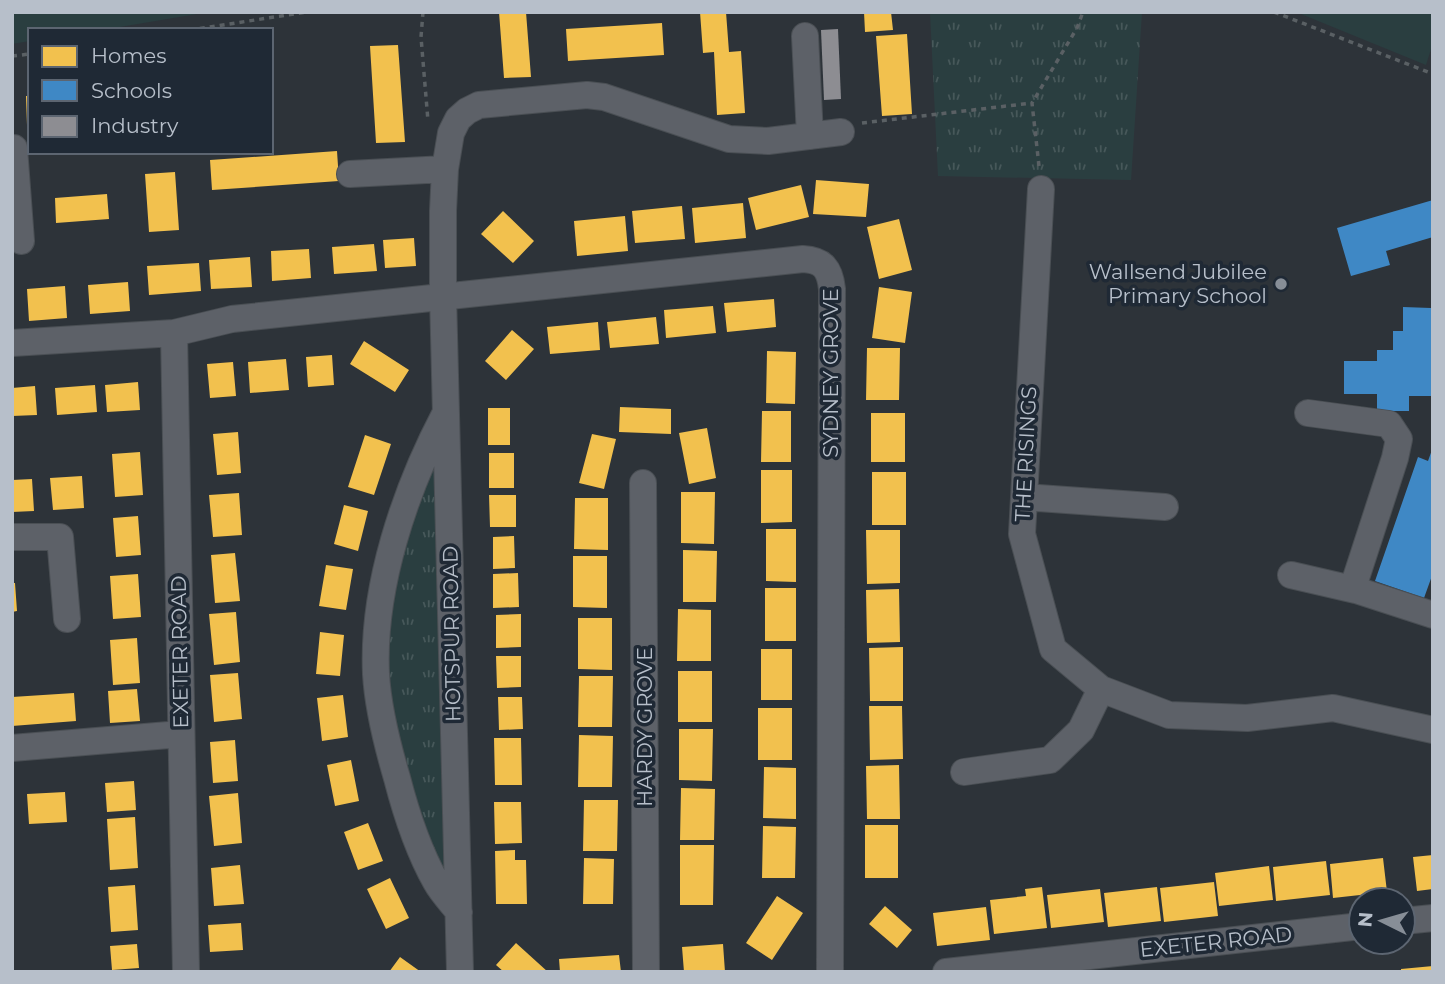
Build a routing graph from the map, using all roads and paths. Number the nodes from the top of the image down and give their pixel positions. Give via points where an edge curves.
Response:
1 (307, 12) edge
2 (423, 12) edge
3 (1083, 12) edge
4 (1274, 12) edge
5 (203, 28) edge
6 (804, 36) dead end
7 (1433, 74) edge
8 (1032, 103) junction
9 (429, 126) dead end
10 (841, 132) joint
11 (810, 136) junction
12 (19, 148) edge
13 (445, 169) junction
14 (350, 174) dead end
15 (1041, 189) joint
16 (21, 241) dead end
17 (443, 295) junction
18 (174, 333) junction
19 (12, 343) edge
20 (446, 411) junction
21 (1308, 413) dead end
22 (643, 483) dead end
23 (1024, 497) junction
24 (1165, 507) dead end
25 (12, 537) edge
26 (1291, 575) dead end
27 (1356, 590) junction
28 (1433, 615) edge
29 (67, 619) dead end
30 (1101, 689) junction
31 (1433, 730) edge
32 (181, 734) junction
33 (12, 748) edge
34 (964, 772) dead end
35 (458, 912) junction
36 (1347, 928) edge
37 (186, 972) edge
38 (460, 972) edge
39 (646, 972) edge
40 (830, 972) edge
41 (946, 972) edge

1 - 5 path
2 - 9 path
3 - 8 path
4 - 7 path
6 - 11 street
8 - 10 path via 860,123
8 - 15 path
10 - 11 street, HOTSPUR ROAD
11 - 13 street, HOTSPUR ROAD via 729,139 587,95 506,101 479,105 458,119 451,132
12 - 16 street
13 - 14 street
13 - 17 street, HOTSPUR ROAD
15 - 23 street, THE RISINGS
17 - 18 street, SYDNEY GROVE via 232,319
17 - 20 street, HOTSPUR ROAD
17 - 40 street, SYDNEY GROVE via 803,259 824,264 831,275
18 - 19 street, SYDNEY GROVE
18 - 32 street, EXETER ROAD
20 - 35 street, HOTSPUR ROAD
20 - 35 street via 424,453 397,528 383,590 376,673 407,816 437,883
21 - 27 street via 1389,424 1399,439 1354,581
22 - 39 street, HARDY GROVE
23 - 24 street
23 - 30 street, THE RISINGS via 1021,534 1053,649
25 - 29 street via 60,537
26 - 27 street
27 - 28 street
30 - 31 street, THE RISINGS via 1169,715 1247,718 1333,708
30 - 34 street via 1081,730 1051,760
32 - 33 street
32 - 37 street, EXETER ROAD
35 - 38 street, HOTSPUR ROAD
36 - 41 street, EXETER ROAD

